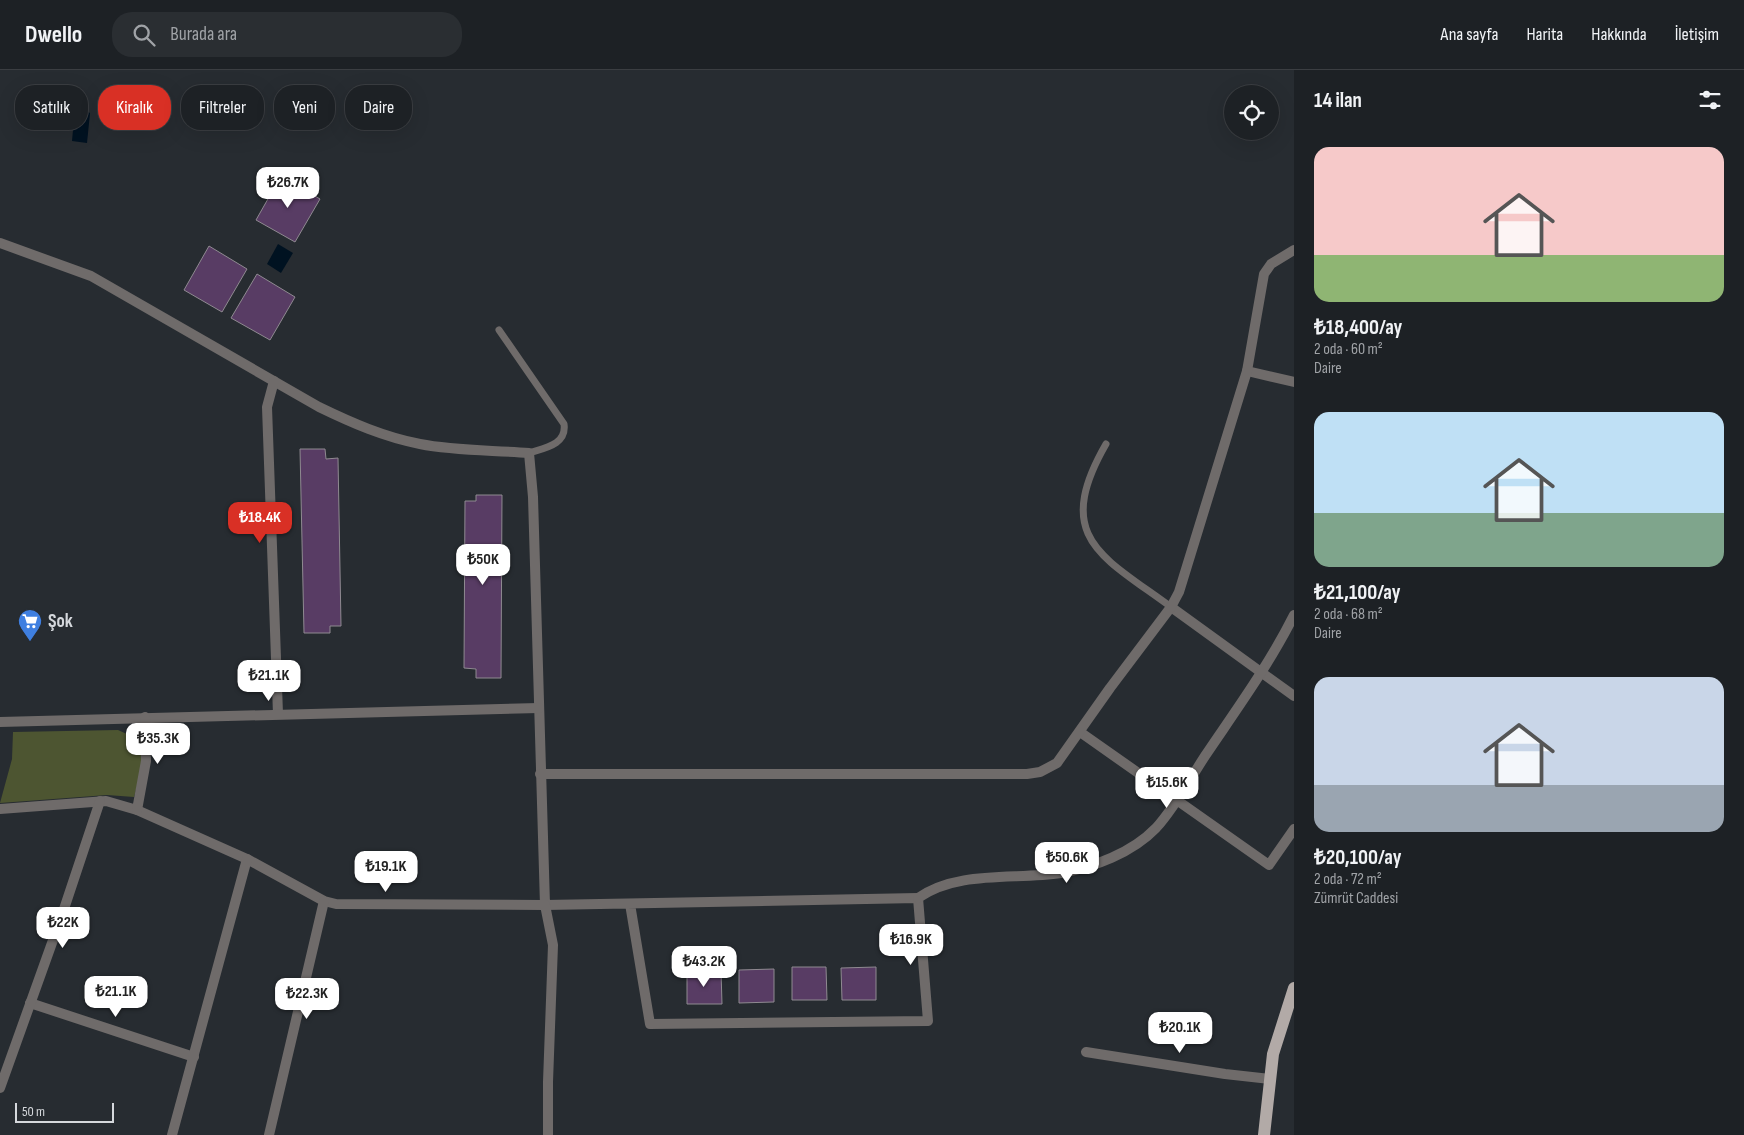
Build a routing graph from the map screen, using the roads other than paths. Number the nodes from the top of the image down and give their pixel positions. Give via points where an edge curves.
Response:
1 (0, 242) edge
2 (1294, 250) edge
3 (499, 330) dead end
4 (1247, 371) junction
5 (274, 381) junction
6 (1294, 382) edge
7 (1106, 444) dead end
8 (528, 453) junction
9 (1171, 607) junction
10 (1294, 615) edge
11 (1262, 671) junction
12 (1294, 696) edge
13 (539, 708) junction
14 (278, 714) junction
15 (145, 717) junction
16 (0, 722) edge
17 (1080, 732) junction
18 (540, 774) junction
19 (1176, 800) junction
20 (100, 801) junction
21 (0, 809) edge
22 (137, 810) junction
23 (1294, 829) edge
24 (247, 859) junction
25 (918, 898) junction
26 (324, 901) junction
27 (630, 904) junction
28 (545, 905) junction
29 (1294, 988) edge
30 (30, 1003) junction
31 (1086, 1052) dead end
32 (194, 1057) junction
33 (1270, 1079) junction
34 (0, 1088) edge
35 (172, 1135) edge
36 (269, 1135) edge
37 (548, 1135) edge
38 (1264, 1135) edge

1 - 5 street via 91,276
2 - 4 street via 1271,264 1264,274
3 - 8 lane via 564,424 563,435 556,443
4 - 6 street
4 - 9 street
5 - 8 street via 353,424 384,436 422,445
5 - 14 street via 267,407
7 - 9 lane via 1096,460 1084,494 1082,522 1100,554
8 - 13 street via 533,497
9 - 11 street
9 - 17 street
10 - 11 street
11 - 12 street
11 - 19 street
13 - 14 street
13 - 18 street
14 - 15 street
15 - 16 street
15 - 22 street via 146,761
17 - 18 street via 1057,763 1040,772 1027,774
17 - 19 street
18 - 28 street
19 - 23 street via 1269,865
19 - 25 street via 1156,828 1127,849 1099,863 1060,873 948,883
20 - 21 street
20 - 22 street
20 - 30 street
22 - 24 street
24 - 26 street
24 - 32 street
25 - 27 street
25 - 27 street via 928,1021 650,1024
26 - 28 street via 368,906
26 - 36 street
27 - 28 street
28 - 37 street via 553,945
29 - 33 main road via 1273,1054
30 - 32 street
30 - 34 street
31 - 33 street
32 - 35 street
33 - 38 main road

